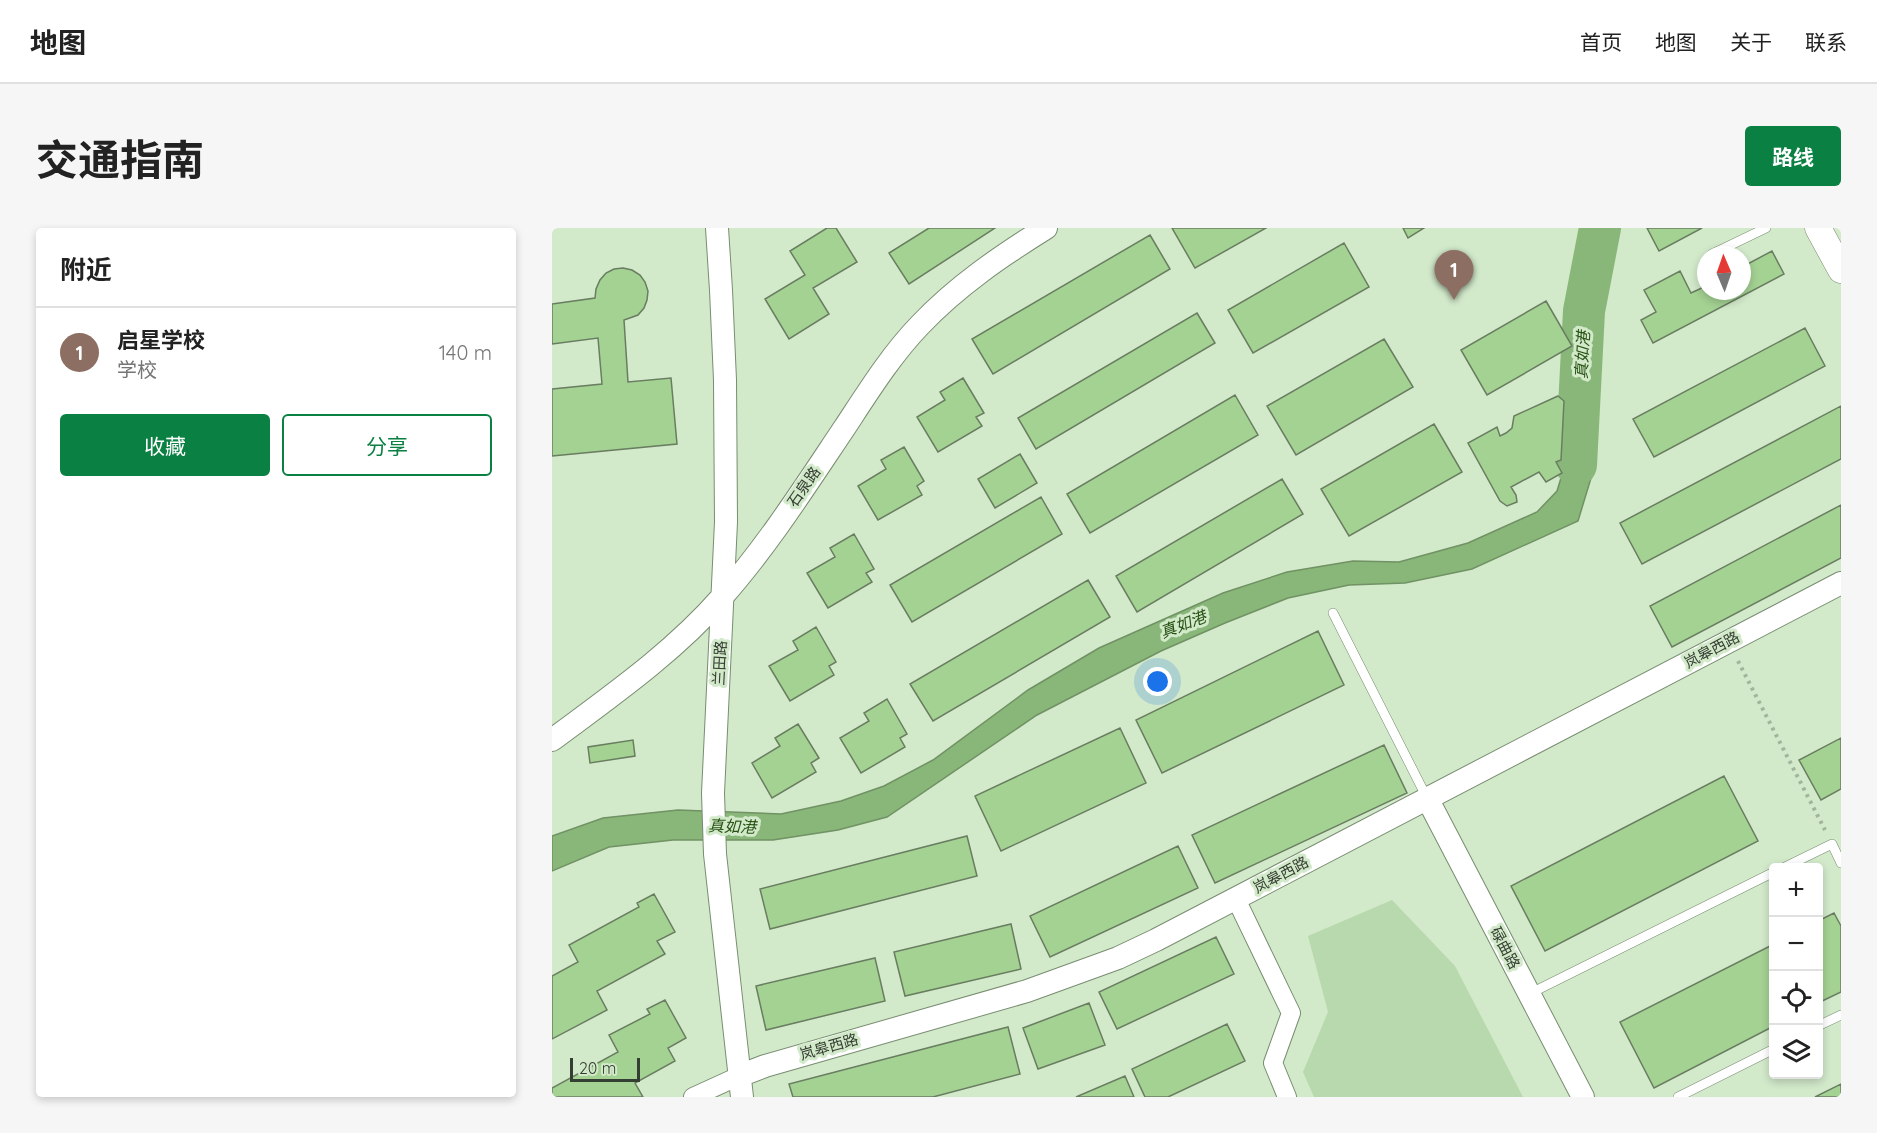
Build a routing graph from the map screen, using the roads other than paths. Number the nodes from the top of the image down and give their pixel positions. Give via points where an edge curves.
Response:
1 (717, 228) edge
2 (1046, 228) edge
3 (1766, 228) edge
4 (1818, 228) edge
5 (1729, 246) edge
6 (1841, 270) edge
7 (1841, 583) edge
8 (723, 596) junction
9 (1333, 613) dead end
10 (552, 740) edge
11 (1427, 798) junction
12 (1792, 863) edge
13 (1841, 863) edge
14 (1769, 874) edge
15 (1236, 899) junction
16 (1529, 994) junction
17 (1841, 1015) edge
18 (1820, 1025) edge
19 (1769, 1051) edge
20 (740, 1086) edge
21 (693, 1097) edge
22 (1287, 1097) edge
23 (1583, 1097) edge
24 (1678, 1097) edge

1 - 8 street, 兰田路 via 725,380
2 - 8 street, 石泉路 via 964,283 919,326 881,373
3 - 5 lane
4 - 6 main road
7 - 11 street, 岚皋西路
8 - 10 street, 石泉路 via 659,659
8 - 20 street, 兰田路 via 713,793 715,854
9 - 11 lane
11 - 15 street, 岚皋西路
11 - 16 street, 碌曲路
12 - 13 lane via 1832,844
14 - 16 lane
15 - 20 street, 岚皋西路 via 1118,958 1079,973 765,1066
15 - 22 street via 1291,1013 1273,1063
16 - 23 street, 碌曲路
17 - 18 lane
19 - 24 lane
20 - 21 street, 岚皋西路

